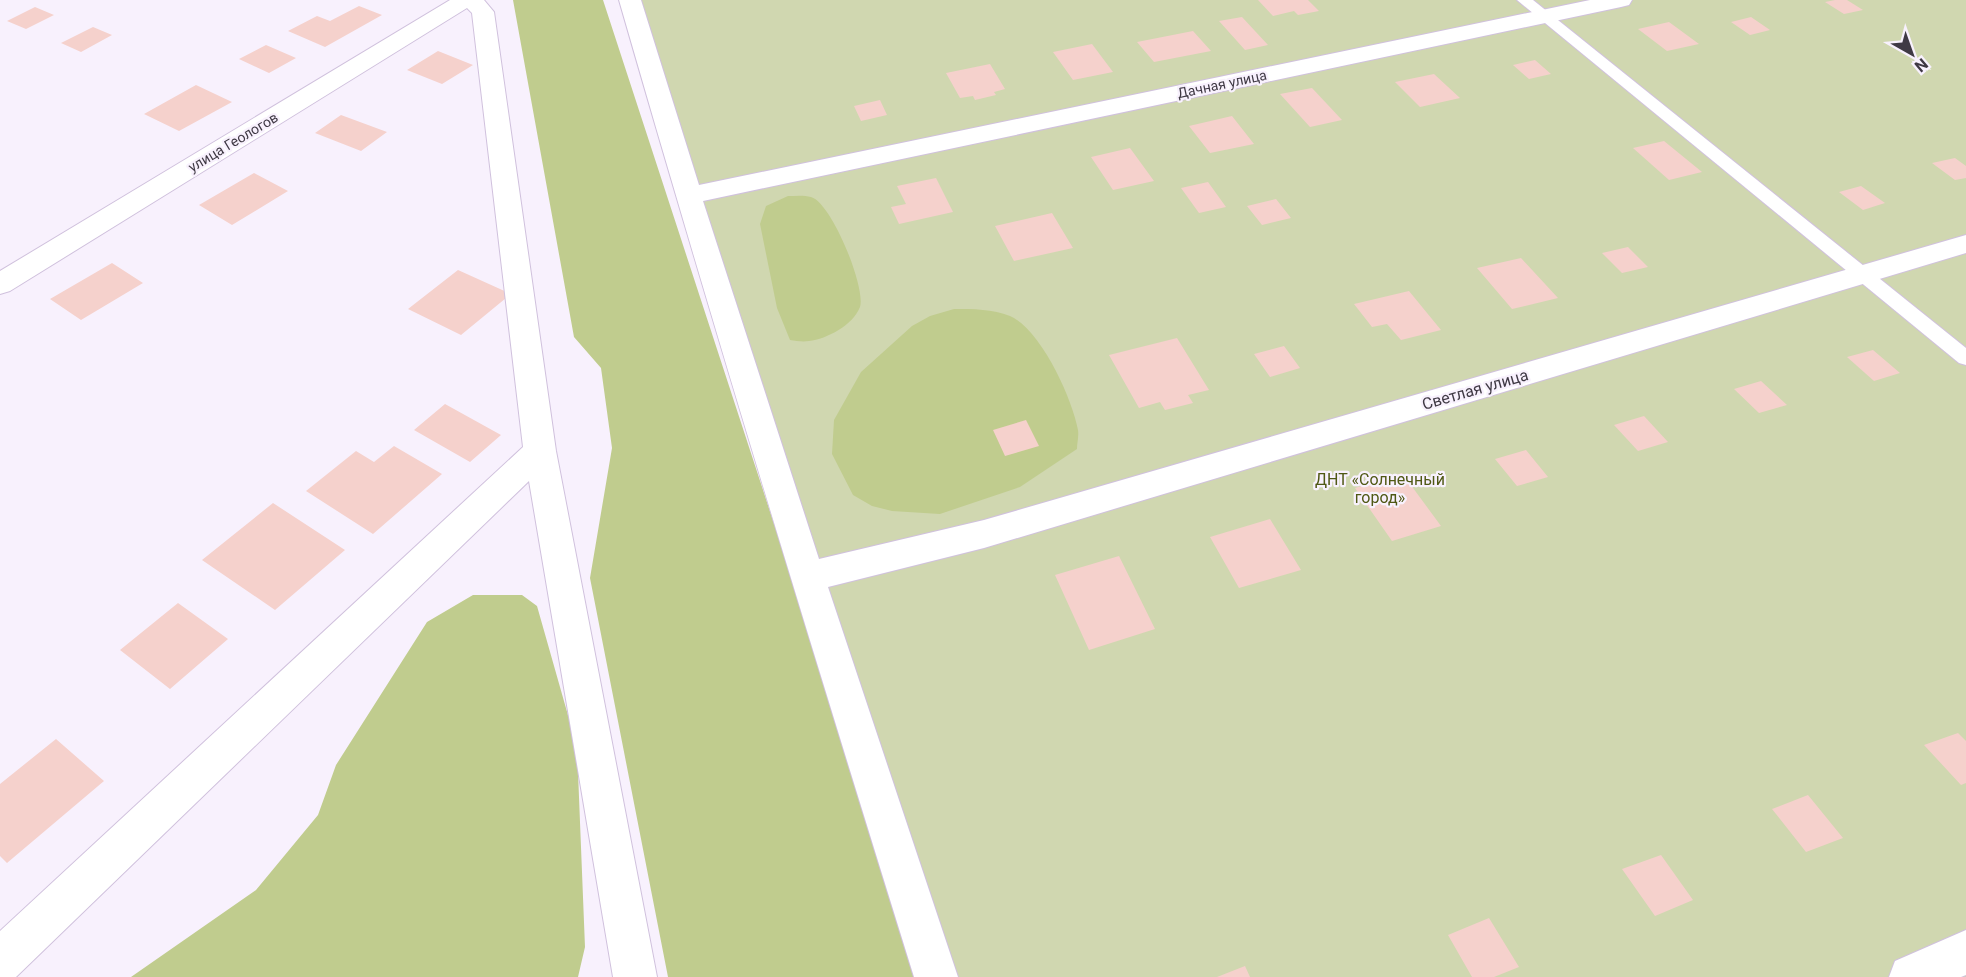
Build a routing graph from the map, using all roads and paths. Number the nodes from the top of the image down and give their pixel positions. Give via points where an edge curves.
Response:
1 (465, 0) edge
2 (472, 0) edge
3 (630, 0) edge
4 (1524, 0) edge
5 (1621, 0) edge
6 (1544, 16) junction
7 (688, 196) junction
8 (1966, 244) edge
9 (1863, 274) junction
10 (0, 284) edge
11 (1966, 358) edge
12 (540, 451) junction
13 (807, 577) junction
14 (1966, 951) edge
15 (0, 961) edge
16 (634, 977) edge
17 (936, 977) edge
18 (1911, 977) edge

1 - 10 street, улица Геологов
2 - 12 street via 483,12
3 - 7 street
4 - 6 lane
5 - 6 street, Дачная улица
6 - 7 street, Дачная улица
6 - 9 lane
7 - 13 street
8 - 9 street, Светлая улица
9 - 11 lane
9 - 13 street, Светлая улица via 984,534
12 - 15 street
12 - 16 street
13 - 17 street
14 - 18 street

